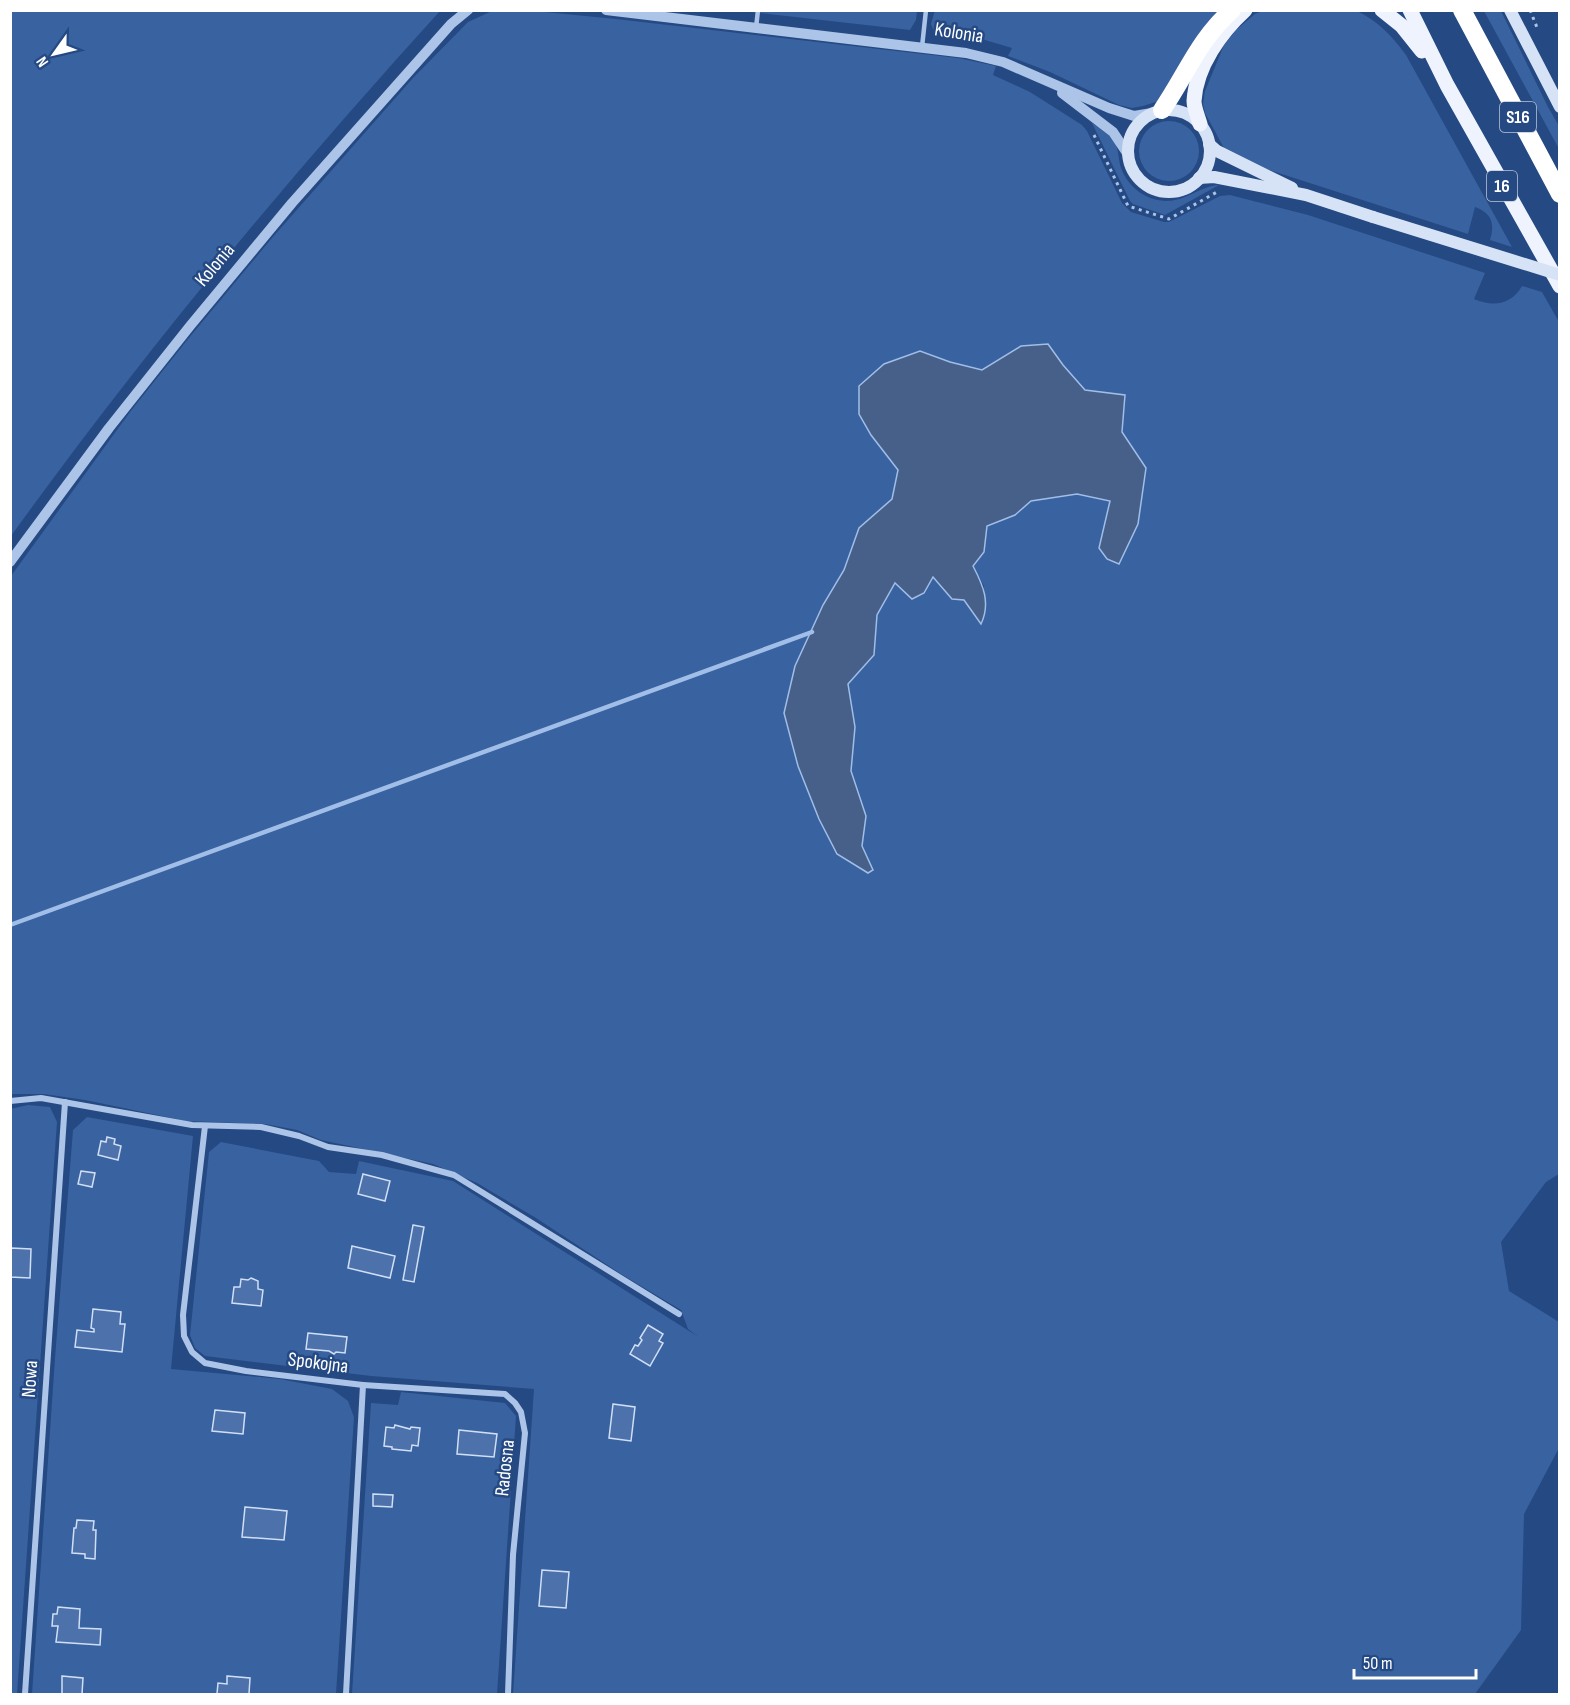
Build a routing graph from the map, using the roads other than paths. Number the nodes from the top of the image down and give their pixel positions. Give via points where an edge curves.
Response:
1 (468, 10) edge
2 (606, 10) edge
3 (758, 10) edge
4 (926, 10) edge
5 (1232, 10) edge
6 (1245, 10) edge
7 (1382, 10) edge
8 (1410, 10) edge
9 (1462, 10) edge
10 (1510, 10) edge
11 (756, 28) junction
12 (922, 47) junction
13 (1050, 84) junction
14 (1447, 85) junction
15 (1560, 107) edge
16 (1157, 111) junction
17 (1200, 124) junction
18 (1209, 144) junction
19 (1127, 153) junction
20 (1199, 178) junction
21 (1560, 194) edge
22 (1306, 195) junction
23 (1560, 275) edge
24 (1560, 286) edge
25 (10, 562) edge
26 (10, 1101) edge
27 (65, 1102) junction
28 (205, 1126) junction
29 (679, 1314) dead end
30 (363, 1385) junction
31 (25, 1695) edge
32 (346, 1695) edge
33 (508, 1695) edge

1 - 25 street, Kolonia via 451,24 251,252 150,376
2 - 11 street, Kolonia
3 - 11 lane
4 - 12 lane
5 - 16 highway via 1193,56
6 - 17 main road via 1216,42 1205,63 1194,102
7 - 14 main road via 1411,36
8 - 14 main road, 16
9 - 21 highway, S16
10 - 15 main road
11 - 12 street, Kolonia
12 - 13 street, Kolonia via 995,59
13 - 16 street, Kolonia via 1134,116
13 - 19 street, Kolonia via 1113,132
14 - 24 main road, 16
16 - 17 main road via 1183,112
16 - 19 main road via 1136,125
17 - 18 main road
18 - 20 main road via 1210,156
18 - 22 main road
19 - 20 main road via 1138,178 1161,192 1176,192
20 - 22 main road via 1214,177
22 - 23 main road, bridge
26 - 27 street via 41,1098
27 - 28 street
27 - 31 street, Nowa
28 - 29 street via 261,1127 328,1147 382,1155 454,1175
28 - 30 street, Spokojna via 183,1316 184,1336 192,1352 205,1363 246,1371
30 - 32 street, Spokojna
30 - 33 street, Radosna via 506,1394 521,1412 525,1433 513,1555

